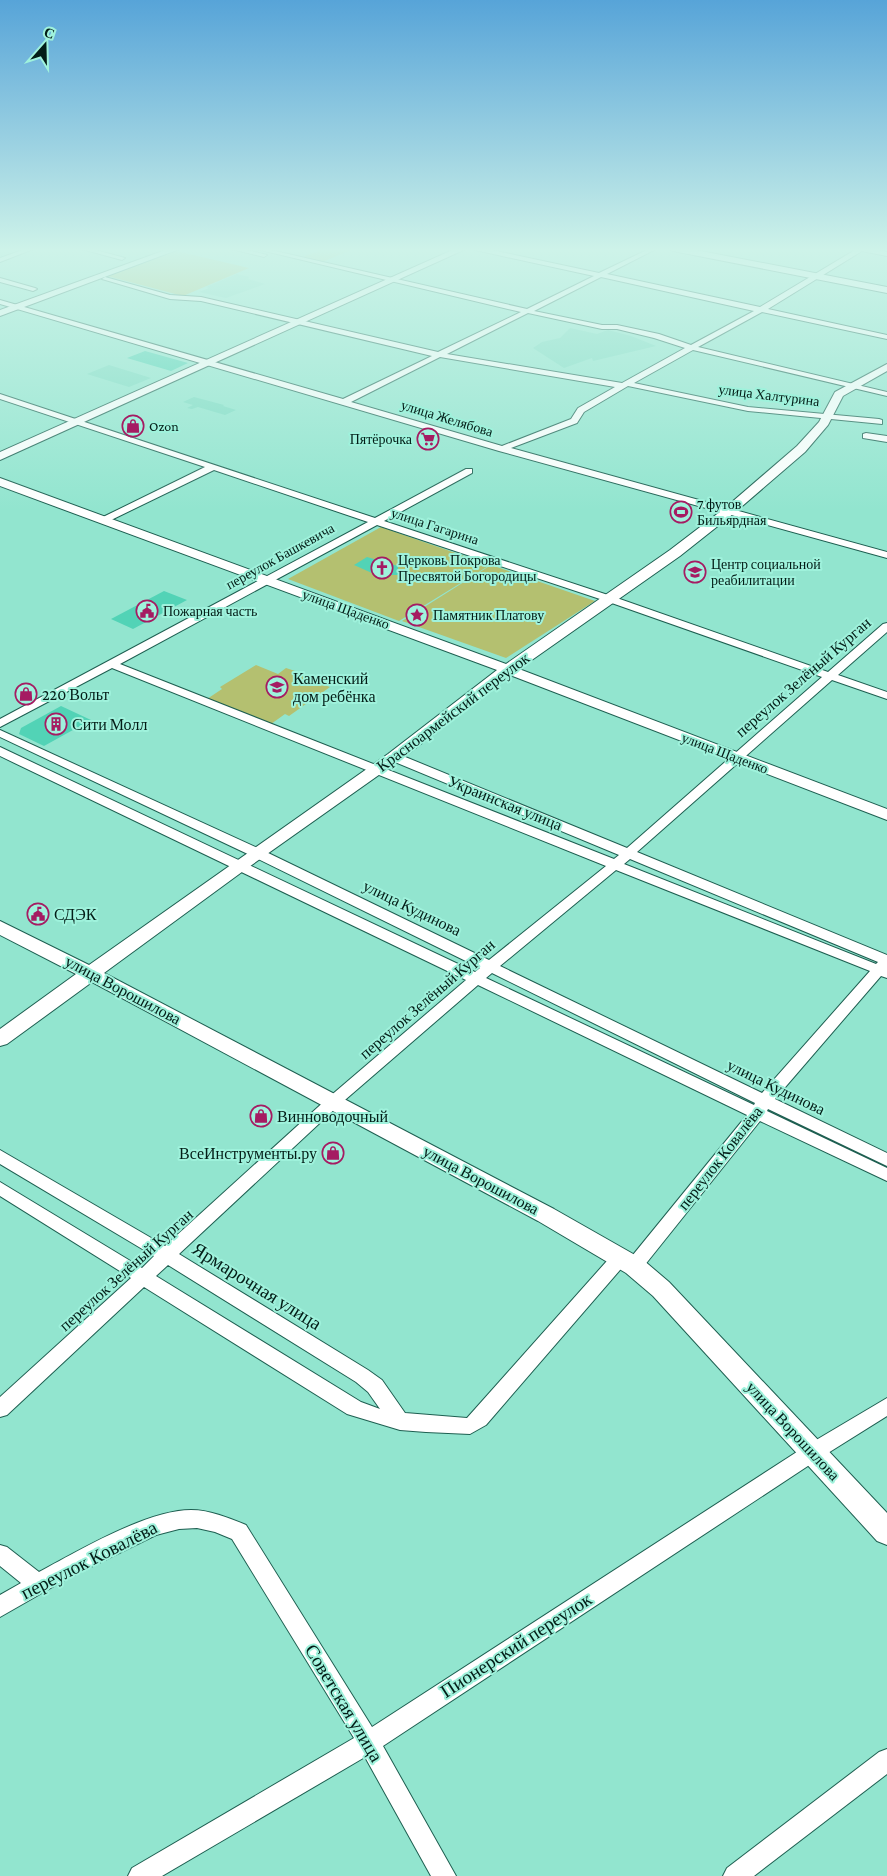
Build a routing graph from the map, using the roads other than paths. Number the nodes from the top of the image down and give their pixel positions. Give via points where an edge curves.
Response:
1 (117, 336) edge
2 (269, 336) edge
3 (353, 336) edge
4 (478, 336) edge
5 (654, 336) edge
6 (715, 336) edge
7 (692, 348) junction
8 (439, 355) junction
9 (209, 363) junction
10 (887, 367) edge
11 (624, 386) junction
12 (852, 386) junction
13 (887, 394) edge
14 (0, 396) edge
15 (344, 402) junction
16 (728, 410) dead end
17 (828, 416) junction
18 (77, 422) junction
19 (879, 422) dead end
20 (866, 436) dead end
21 (887, 439) edge
22 (502, 449) junction
23 (0, 456) edge
24 (213, 467) junction
25 (469, 471) dead end
26 (0, 482) edge
27 (729, 511) junction
28 (104, 520) junction
29 (375, 520) junction
30 (886, 554) edge
31 (267, 580) junction
32 (610, 599) junction
33 (887, 626) edge
34 (111, 664) junction
35 (507, 670) junction
36 (829, 676) junction
37 (887, 696) edge
38 (0, 724) edge
39 (0, 733) edge
40 (0, 751) edge
41 (394, 757) junction
42 (738, 758) junction
43 (376, 770) junction
44 (887, 816) edge
45 (257, 853) junction
46 (628, 854) junction
47 (615, 864) junction
48 (240, 865) junction
49 (0, 927) edge
50 (491, 966) junction
51 (885, 966) edge
52 (91, 973) junction
53 (476, 979) junction
54 (0, 1039) edge
55 (334, 1102) junction
56 (760, 1107) junction
57 (0, 1156) edge
58 (887, 1160) edge
59 (887, 1175) edge
60 (0, 1188) edge
61 (168, 1256) junction
62 (627, 1262) junction
63 (145, 1277) junction
64 (887, 1406) edge
65 (0, 1408) edge
66 (400, 1422) junction
67 (813, 1452) junction
68 (238, 1532) joint
69 (887, 1532) edge
70 (0, 1554) edge
71 (37, 1583) junction
72 (0, 1606) edge
73 (369, 1742) junction
74 (887, 1760) edge
75 (140, 1876) edge
76 (444, 1876) edge
77 (735, 1876) edge

1 - 9 street, улица Желябова
2 - 9 street
3 - 8 street, улица Халтурина
4 - 8 street
5 - 7 street
6 - 7 street
7 - 11 street
7 - 12 street
8 - 11 street, улица Халтурина
8 - 15 street
9 - 15 street, улица Желябова
9 - 18 street
10 - 12 street, Красноармейский переулок
11 - 16 street
11 - 17 street, улица Халтурина via 748,409
11 - 22 street via 581,410 574,421
12 - 13 street
12 - 17 street, Красноармейский переулок via 839,394
14 - 18 street, улица Гагарина
15 - 22 street, улица Желябова
17 - 19 street, улица Халтурина
17 - 27 street, Красноармейский переулок via 801,449
18 - 23 street
18 - 24 street, улица Гагарина
20 - 21 street
22 - 27 street, улица Желябова
24 - 28 street
24 - 29 street, улица Гагарина
25 - 29 street, переулок Башкевича
26 - 28 street, улица Щаденко
27 - 30 street, улица Желябова
27 - 32 street, Красноармейский переулок
28 - 31 street, улица Щаденко
29 - 31 street, переулок Башкевича
29 - 32 street, улица Гагарина
31 - 34 street, переулок Башкевича
31 - 35 street, улица Щаденко
32 - 35 street, Красноармейский переулок
32 - 36 street, улица Гагарина
33 - 36 street, переулок Зелёный Курган
34 - 38 street, переулок Башкевича
34 - 43 street, Украинская улица
35 - 41 street, Красноармейский переулок
35 - 42 street, улица Щаденко
36 - 37 street, улица Гагарина
36 - 42 street, переулок Зелёный Курган
39 - 45 street, улица Кудинова
40 - 48 street, улица Кудинова
41 - 43 street, Красноармейский переулок
41 - 46 street, Украинская улица
42 - 44 street, улица Щаденко
42 - 46 street, переулок Зелёный Курган
43 - 45 street, Красноармейский переулок
43 - 47 street, Украинская улица
45 - 48 street, Красноармейский переулок
45 - 50 street, улица Кудинова
46 - 47 street, переулок Зелёный Курган
46 - 51 street, Украинская улица
47 - 50 street, переулок Зелёный Курган
47 - 51 street, Украинская улица
48 - 52 street, Красноармейский переулок
48 - 53 street, улица Кудинова
49 - 52 street, улица Ворошилова
50 - 53 street, переулок Зелёный Курган
50 - 56 street, улица Кудинова
51 - 56 street, переулок Ковалёва
52 - 54 street, Красноармейский переулок
52 - 55 main road, улица Ворошилова
53 - 55 street, переулок Зелёный Курган
53 - 56 street, улица Кудинова
55 - 61 street, переулок Зелёный Курган
55 - 62 main road, улица Ворошилова
56 - 58 street, улица Кудинова
56 - 59 street, улица Кудинова
56 - 62 street, переулок Ковалёва
57 - 61 street, Ярмарочная улица
60 - 63 street, переулок Ковалёва
61 - 63 street, переулок Зелёный Курган
61 - 66 street, Ярмарочная улица via 362,1376 375,1386
62 - 66 street, переулок Ковалёва via 479,1420 470,1426
62 - 67 main road, улица Ворошилова via 661,1289
63 - 65 street, переулок Зелёный Курган
63 - 66 street, переулок Ковалёва via 354,1408
64 - 67 street, Пионерский переулок
67 - 69 main road, улица Ворошилова
67 - 73 street, Пионерский переулок
68 - 71 street, переулок Ковалёва via 216,1523 191,1519 167,1522 143,1530
68 - 73 street, Советская улица
70 - 71 street
71 - 72 street, переулок Ковалёва
73 - 75 street, Пионерский переулок
73 - 76 street, Советская улица
74 - 77 street

